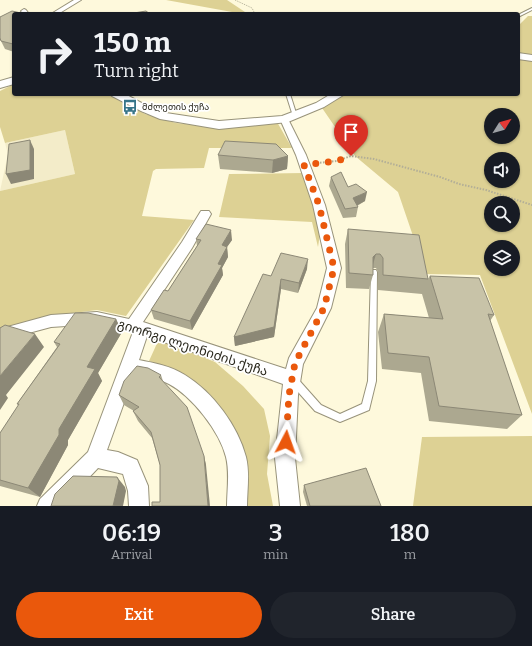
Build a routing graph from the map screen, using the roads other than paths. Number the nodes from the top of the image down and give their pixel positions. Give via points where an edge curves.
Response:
1 (78, 0) edge
2 (532, 9) edge
3 (57, 12) edge
4 (520, 15) edge
5 (520, 56) edge
6 (532, 58) edge
7 (120, 96) edge
8 (288, 96) edge
9 (335, 96) edge
10 (289, 117) junction
11 (204, 214) dead end
12 (374, 272) edge
13 (137, 327) junction
14 (0, 337) edge
15 (128, 366) junction
16 (292, 379) junction
17 (95, 458) junction
18 (47, 506) edge
19 (139, 506) edge
20 (238, 506) edge
21 (290, 506) edge

1 - 3 street
2 - 4 lane
5 - 6 main road
7 - 10 main road via 164,116 219,125
8 - 10 lane
9 - 10 main road
10 - 16 street via 319,205 334,268 324,308 295,363
11 - 13 street
12 - 16 lane via 372,381 366,407 340,418 318,408
13 - 14 street, გიორგი ლეონიძის ქუჩა via 97,318 51,321 6,333
13 - 15 street
13 - 16 street, გიორგი ლეონიძის ქუჩა
15 - 17 street
15 - 20 street via 153,369 180,381 206,404 236,455
16 - 21 street via 285,458
17 - 18 street
17 - 19 street via 130,467 137,481

